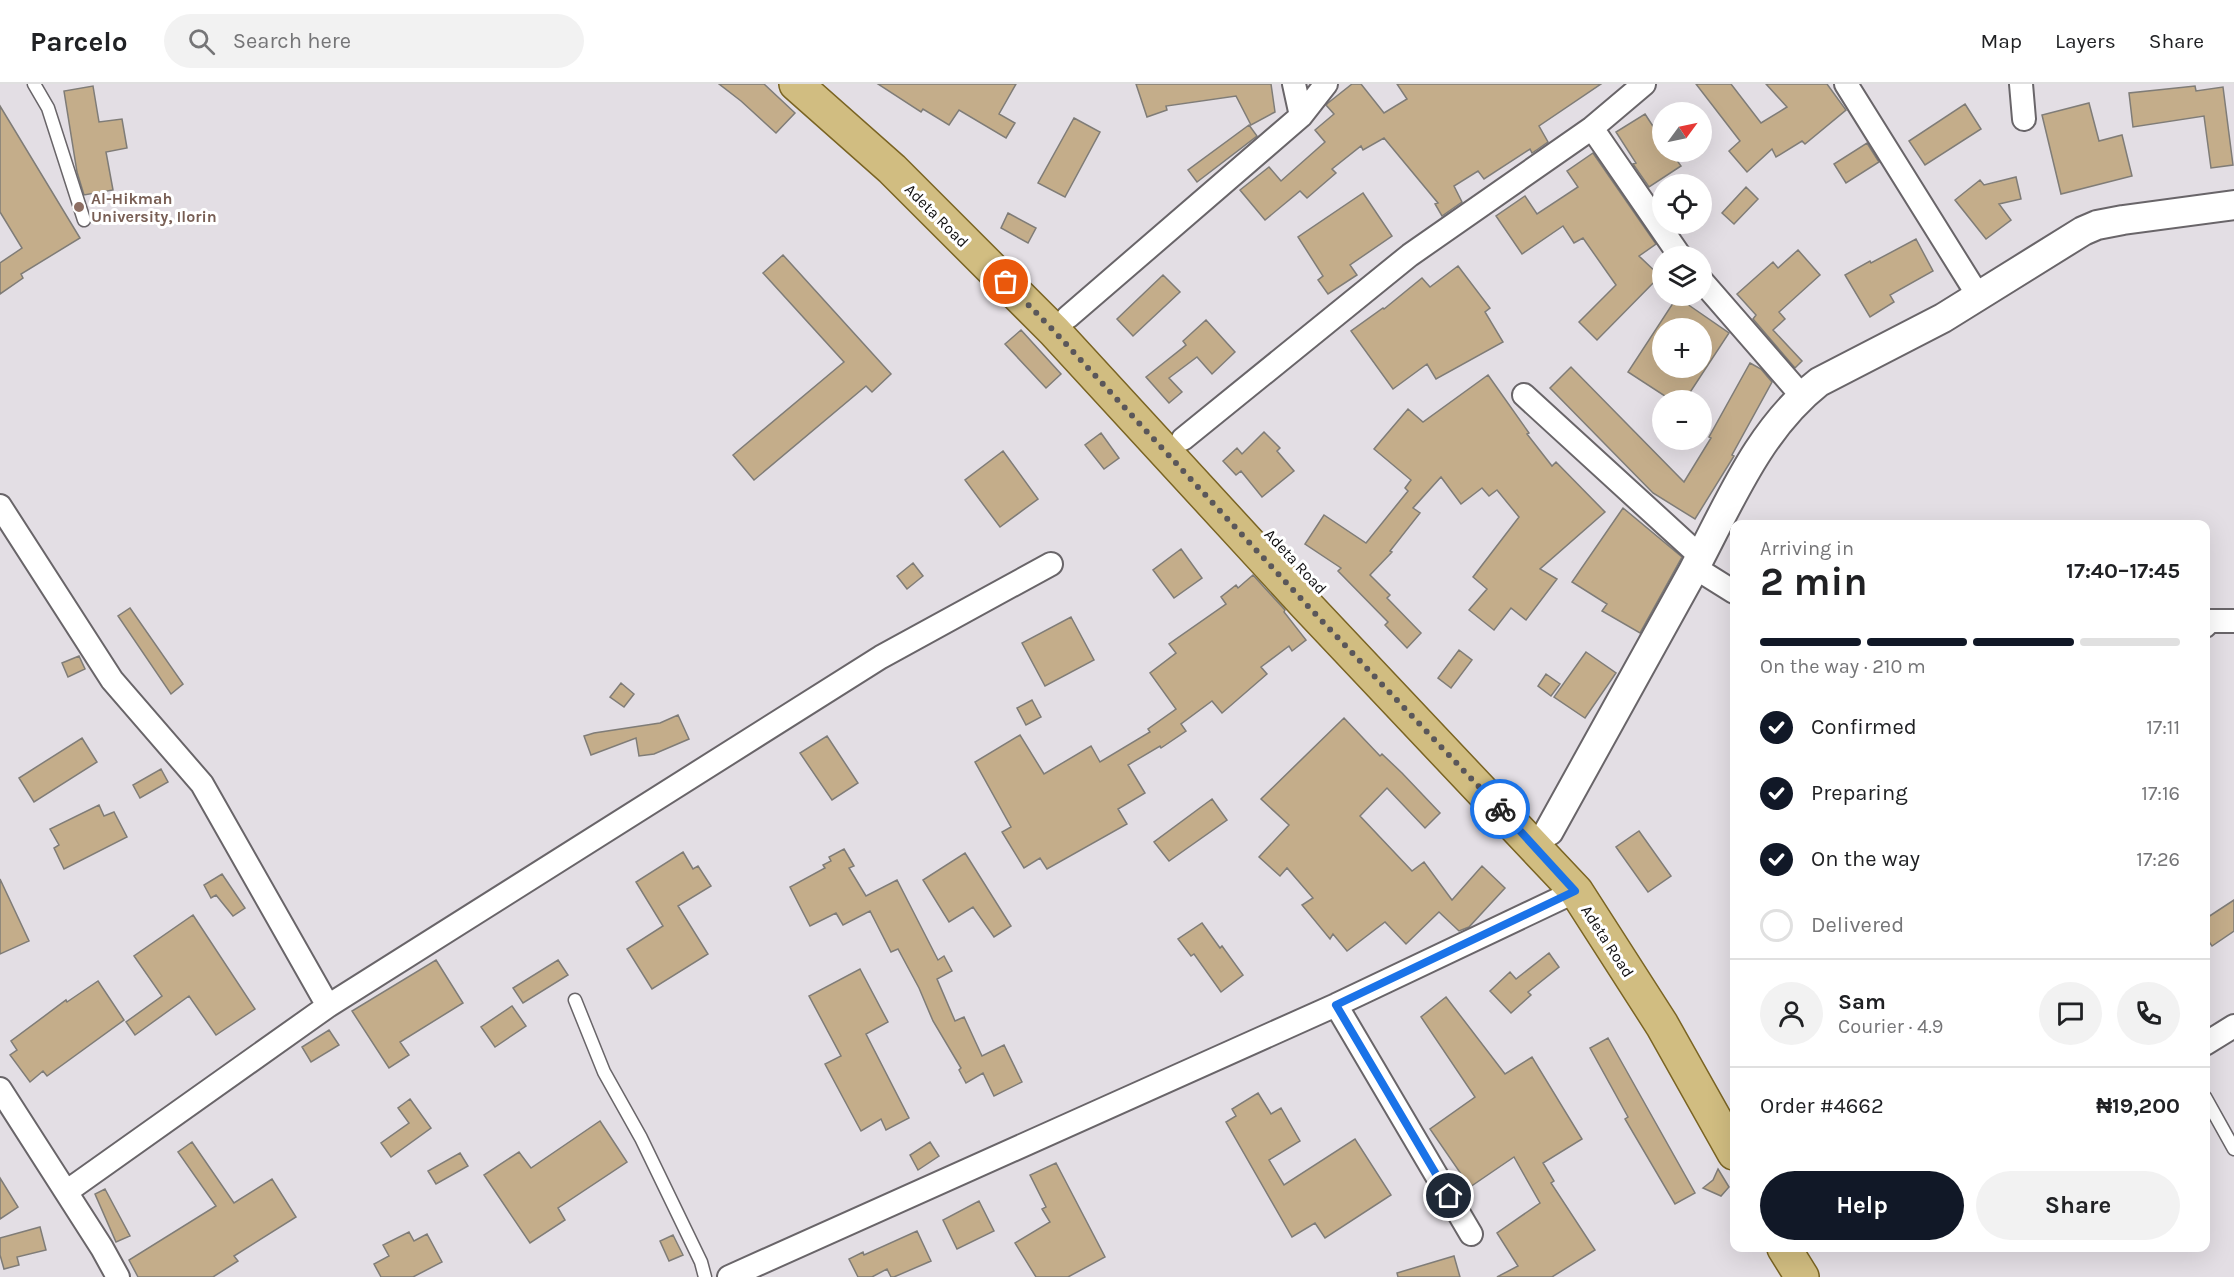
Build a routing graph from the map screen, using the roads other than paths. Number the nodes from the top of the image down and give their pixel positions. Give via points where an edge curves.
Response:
1 (34, 84) edge
2 (796, 84) edge
3 (826, 84) edge
4 (1294, 84) edge
5 (1326, 84) edge
6 (1644, 84) edge
7 (1846, 84) edge
8 (2021, 84) edge
9 (1301, 116) junction
10 (2024, 118) dead end
11 (1592, 128) junction
12 (2234, 205) edge
13 (84, 220) dead end
14 (1673, 246) edge
15 (1712, 293) edge
16 (1979, 297) junction
17 (1068, 317) junction
18 (1524, 395) dead end
19 (1802, 396) junction
20 (1183, 439) junction
21 (0, 506) edge
22 (1697, 562) junction
23 (1051, 564) dead end
24 (1730, 589) edge
25 (2210, 621) edge
26 (2234, 621) edge
27 (1549, 831) junction
28 (1575, 891) junction
29 (576, 1000) dead end
30 (1336, 1005) junction
31 (328, 1006) junction
32 (2234, 1026) edge
33 (2210, 1041) edge
34 (0, 1089) edge
35 (1730, 1103) edge
36 (2210, 1106) edge
37 (1730, 1146) edge
38 (2234, 1149) edge
39 (66, 1192) junction
40 (1471, 1234) dead end
41 (1786, 1252) edge
42 (1813, 1252) edge
43 (118, 1277) edge
44 (705, 1277) edge
45 (729, 1277) edge
46 (1802, 1277) edge
47 (1827, 1277) edge

1 - 13 lane via 48,108
2 - 28 main road, Adeta Road via 892,170 1054,331
3 - 17 main road, Adeta Road via 905,155
4 - 9 street
5 - 9 street
6 - 11 street
7 - 16 street
8 - 10 street
9 - 17 street
11 - 14 street
11 - 20 street via 1410,255
12 - 16 street via 2097,225
15 - 19 street
16 - 19 street via 1819,382
17 - 20 main road, Adeta Road
18 - 22 street
19 - 22 street via 1783,416 1743,475
20 - 27 main road, Adeta Road
21 - 31 street via 112,680 202,784
22 - 24 street
22 - 27 street
23 - 31 street via 881,657
25 - 26 street
27 - 35 main road, Adeta Road via 1610,904 1651,965
28 - 30 street
28 - 37 main road, Adeta Road via 1662,1025
29 - 44 lane via 604,1072 641,1138
30 - 40 street
30 - 45 street
31 - 39 street
32 - 33 street
34 - 39 street
36 - 38 lane
39 - 43 street
41 - 46 main road
42 - 47 main road

